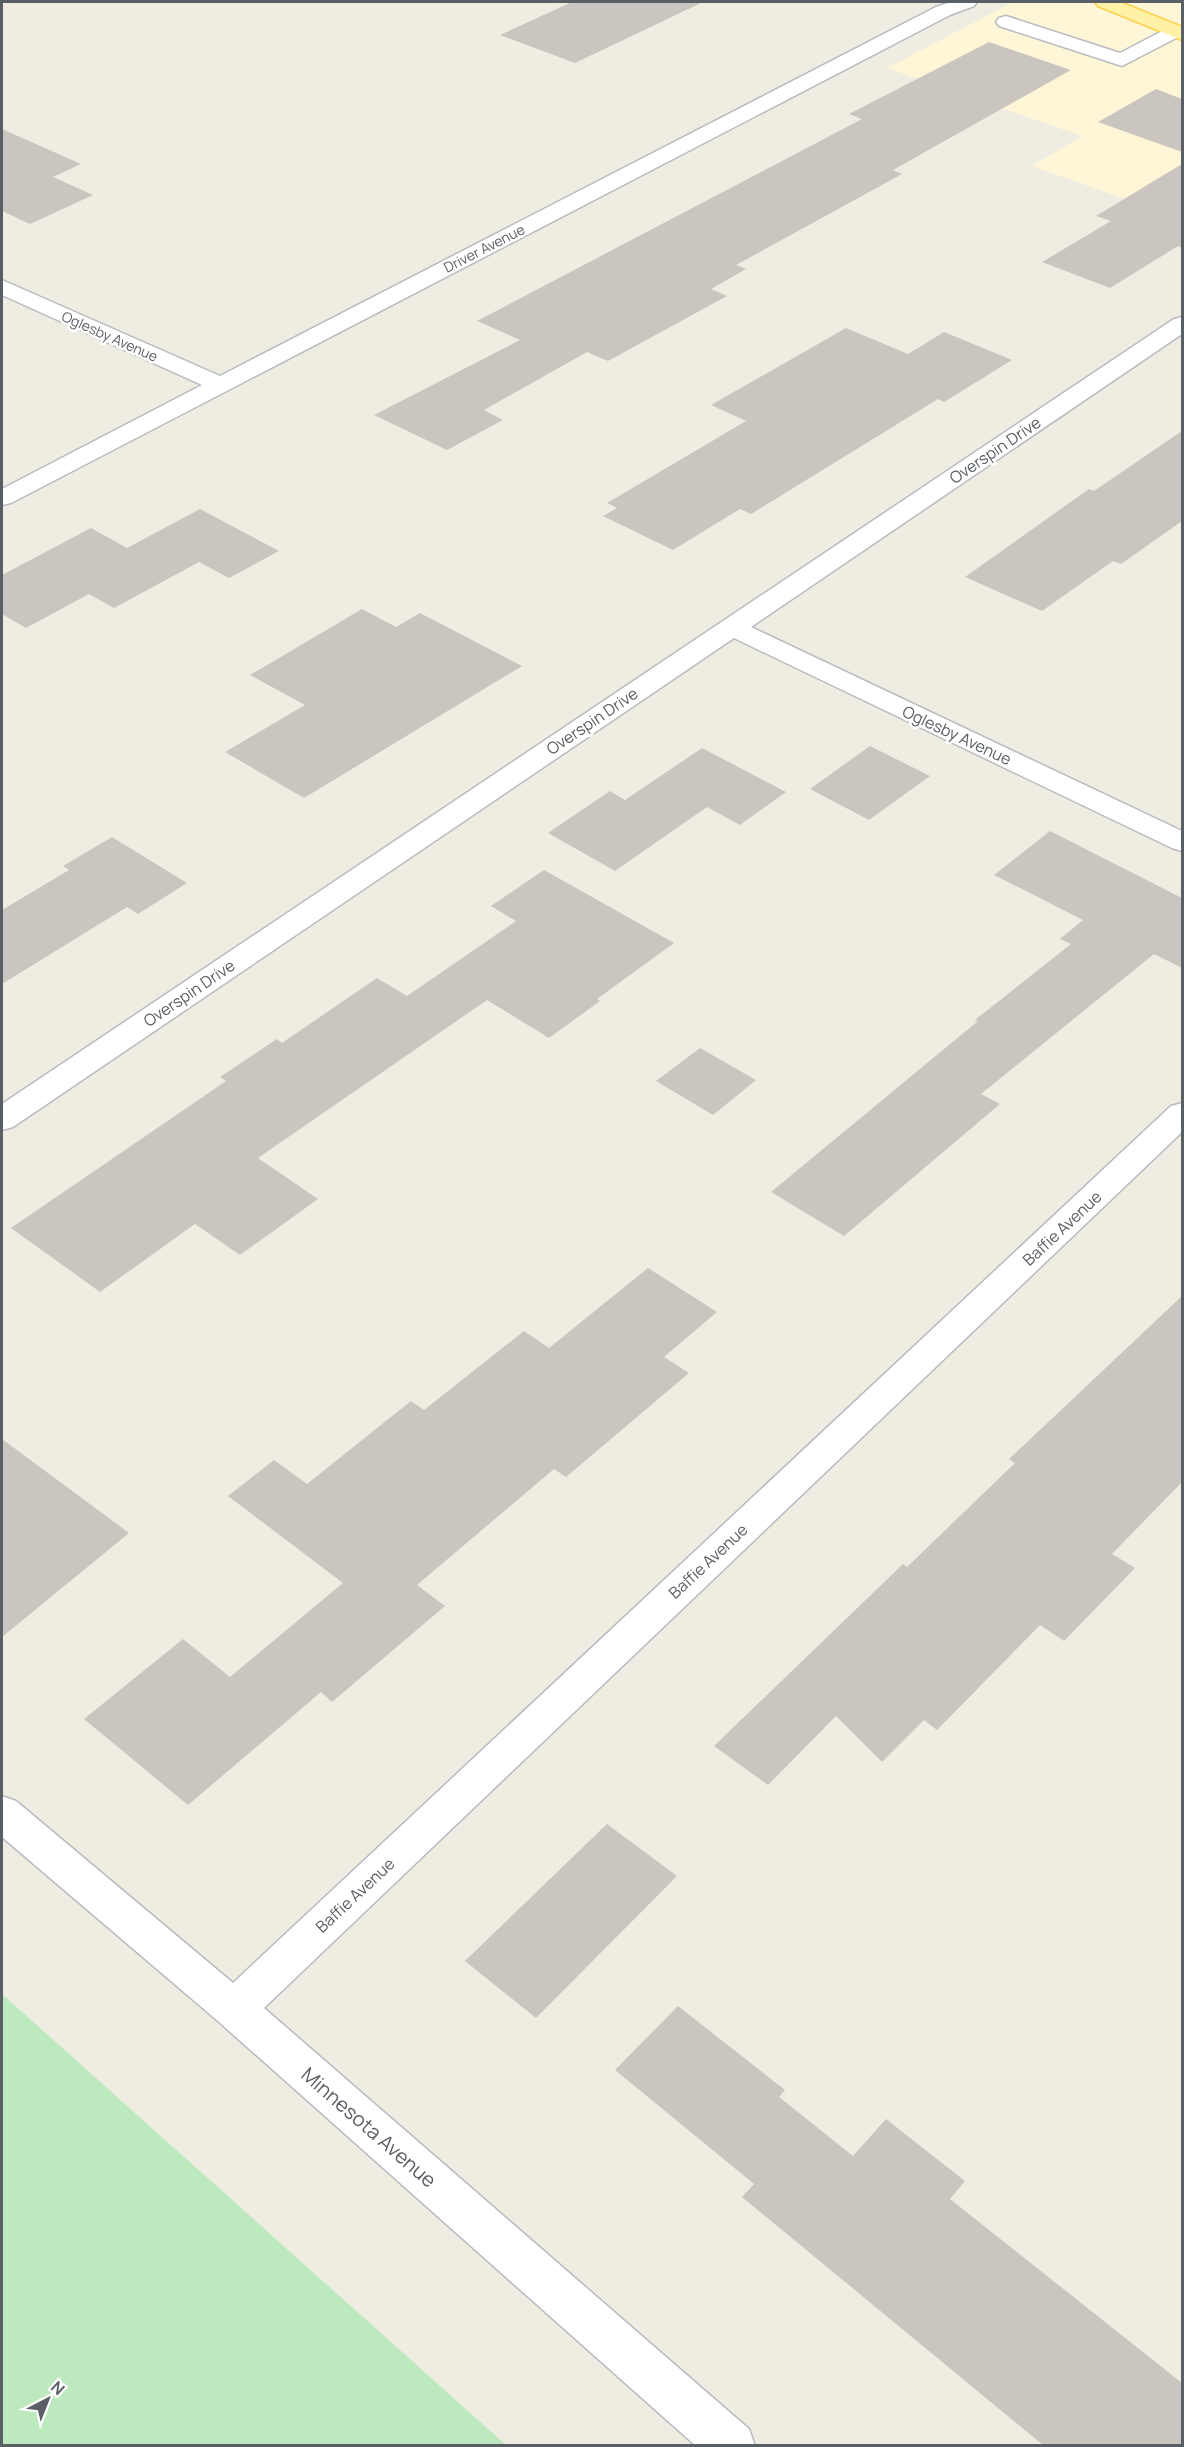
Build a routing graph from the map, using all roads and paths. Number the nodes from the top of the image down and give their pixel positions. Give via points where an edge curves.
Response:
1 (967, 2) edge
2 (1106, 2) edge
3 (1006, 22) dead end
4 (1179, 33) edge
5 (2, 287) edge
6 (1182, 324) edge
7 (219, 384) junction
8 (2, 498) edge
9 (731, 627) junction
10 (1182, 842) edge
11 (1182, 1114) edge
12 (2, 1119) edge
13 (2, 1813) edge
14 (234, 2008) junction
15 (732, 2445) edge

1 - 7 street, Driver Avenue
2 - 4 main road
3 - 4 street via 1122,60
5 - 7 street, Oglesby Avenue
6 - 9 street, Overspin Drive
7 - 8 street, Driver Avenue
9 - 10 street, Oglesby Avenue
9 - 12 street, Overspin Drive
11 - 14 street, Baffie Avenue
13 - 14 street, Minnesota Avenue
14 - 15 street, Minnesota Avenue

